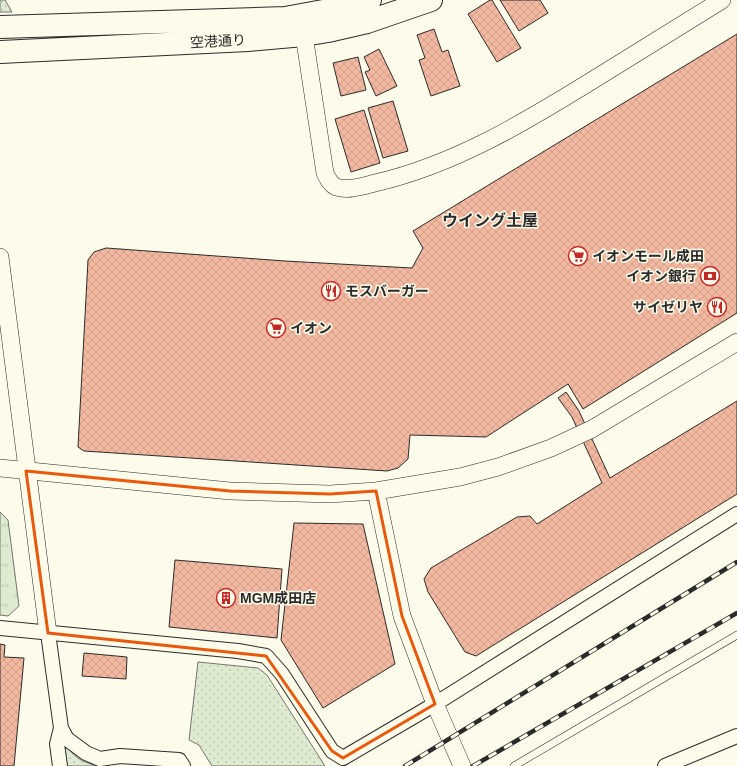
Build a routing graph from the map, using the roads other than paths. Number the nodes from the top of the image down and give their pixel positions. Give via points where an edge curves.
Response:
1 (370, 0) edge
2 (431, 0) edge
3 (722, 0) edge
4 (0, 27) edge
5 (304, 35) junction
6 (0, 52) edge
7 (0, 256) edge
8 (737, 342) edge
9 (0, 468) edge
10 (26, 471) junction
11 (376, 491) junction
12 (737, 514) edge
13 (0, 628) edge
14 (48, 633) junction
15 (737, 635) edge
16 (435, 704) junction
17 (61, 728) junction
18 (737, 736) edge
19 (60, 766) edge
20 (184, 766) edge
21 (462, 766) edge
22 (514, 766) edge
23 (665, 766) edge

1 - 4 highway, 空港通り via 285,18
2 - 5 highway, 空港通り via 367,22
3 - 5 street via 556,103 498,135 425,168 384,181 344,189 329,181 325,173
5 - 6 highway, 空港通り
7 - 10 street
8 - 11 street via 592,429 551,448 498,467 460,477
9 - 10 street
10 - 11 street via 230,491 330,494
10 - 14 street
11 - 16 street via 402,616
12 - 16 street
13 - 14 street
14 - 16 street via 238,651 266,656 282,674 332,751 343,758
14 - 17 street
15 - 22 lane
16 - 21 street
17 - 19 street via 57,744
17 - 20 street via 67,739 86,753 100,759 120,756 179,760
18 - 23 street

